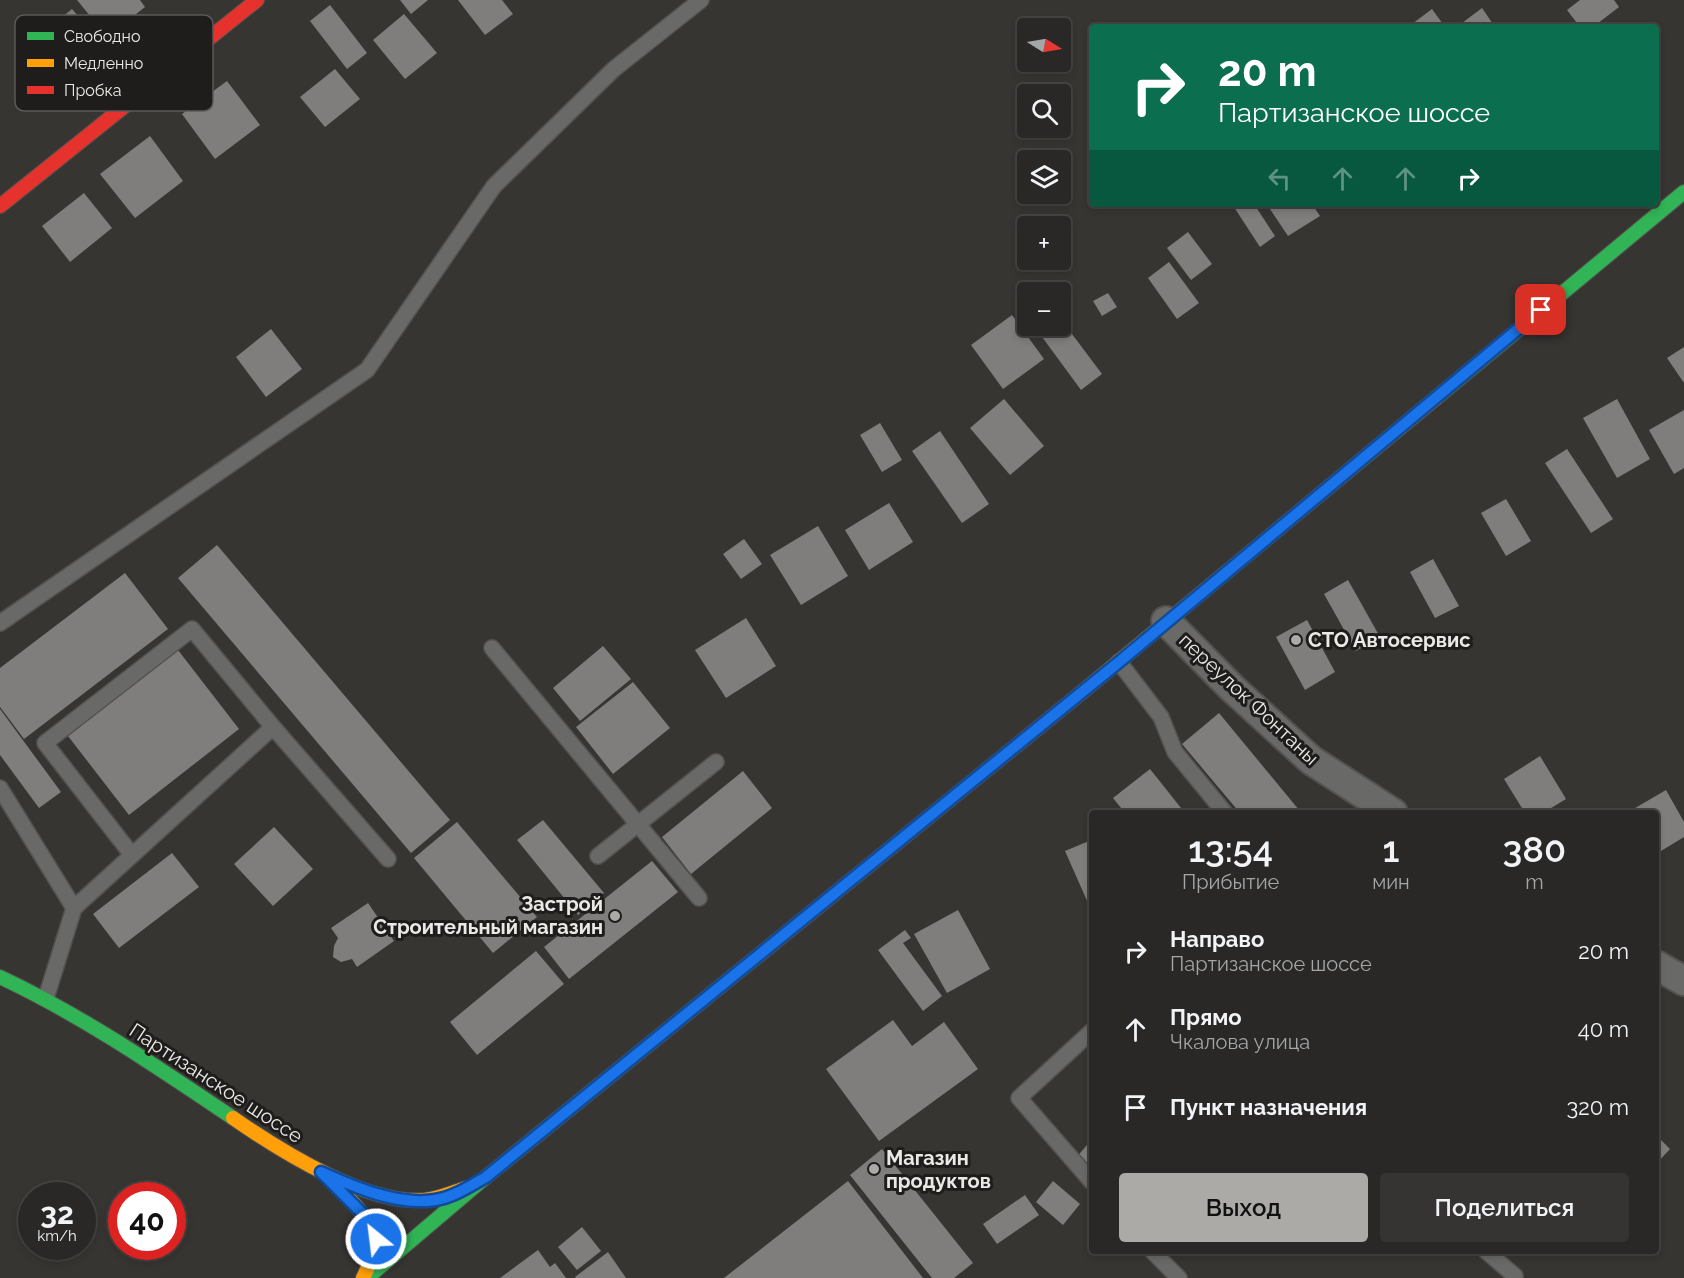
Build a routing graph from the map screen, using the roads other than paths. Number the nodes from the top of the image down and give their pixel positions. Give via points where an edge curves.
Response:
1 (257, 0) edge
2 (701, 0) edge
3 (213, 35) edge
4 (119, 111) edge
5 (1684, 192) edge
6 (0, 206) edge
7 (1166, 621) junction
8 (0, 623) edge
9 (492, 648) dead end
10 (1119, 662) junction
11 (273, 727) junction
12 (716, 762) dead end
13 (0, 788) edge
14 (1223, 810) edge
15 (1388, 810) edge
16 (132, 855) junction
17 (598, 856) dead end
18 (387, 860) dead end
19 (699, 898) dead end
20 (74, 908) junction
21 (1659, 967) edge
22 (0, 977) edge
23 (1684, 981) edge
24 (46, 998) junction
25 (1089, 1034) edge
26 (321, 1172) junction
27 (486, 1177) junction
28 (1089, 1179) edge
29 (1155, 1254) edge
30 (1489, 1254) edge
31 (1515, 1276) dead end
32 (365, 1278) edge
33 (1179, 1278) edge

1 - 3 main road
2 - 8 lane via 614,69 494,186 367,370
4 - 6 main road
5 - 7 main road
7 - 10 main road
7 - 15 street, переулок Фонтаны via 1311,760
9 - 19 lane
10 - 14 lane via 1161,717 1175,752
10 - 27 main road
11 - 16 lane
11 - 16 lane via 192,629 45,743
11 - 18 lane
12 - 17 lane
13 - 20 lane
16 - 20 lane
20 - 24 lane
21 - 23 street
22 - 24 main road, Партизанское шоссе
24 - 26 main road, Партизанское шоссе via 144,1057 273,1147
25 - 28 lane via 1019,1098
26 - 27 main road, Партизанское шоссе via 360,1188 416,1200 459,1193
26 - 32 main road via 355,1204 375,1230 375,1249
27 - 32 main road
29 - 33 lane
30 - 31 lane

